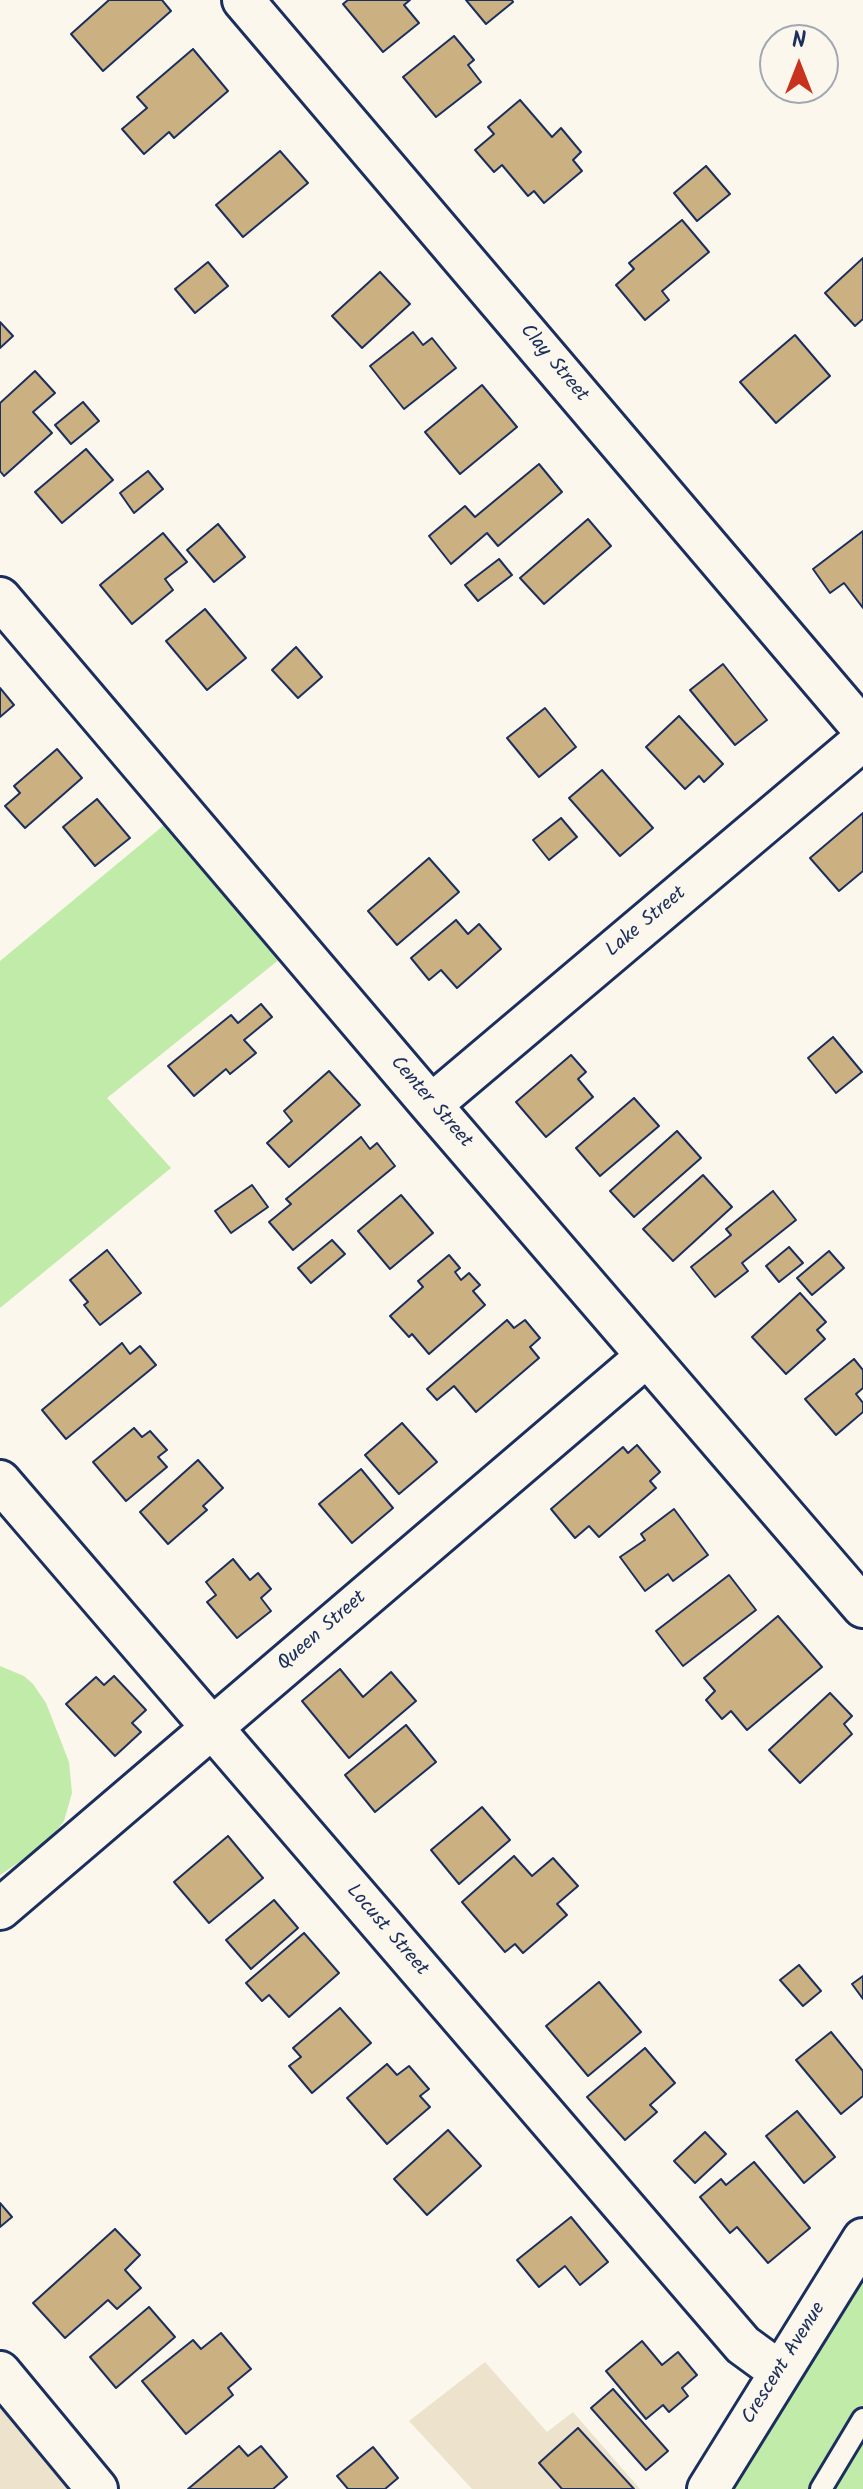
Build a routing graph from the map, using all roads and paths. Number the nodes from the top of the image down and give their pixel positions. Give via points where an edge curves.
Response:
1 (243, 0) edge
2 (0, 598) edge
3 (863, 729) edge
4 (863, 740) edge
5 (431, 1105) junction
6 (647, 1356) junction
7 (0, 1481) edge
8 (863, 1607) edge
9 (211, 1728) junction
10 (0, 1909) edge
11 (863, 2239) edge
12 (0, 2372) edge
13 (780, 2372) junction
14 (863, 2419) edge
15 (717, 2486) edge
16 (97, 2489) edge
17 (821, 2489) edge

1 - 3 street, Clay Street
2 - 5 street, Center Street
4 - 5 street, Lake Street
5 - 6 street, Center Street
6 - 8 street, Center Street
6 - 9 street, Queen Street
7 - 9 street, Locust Street
9 - 10 street, Queen Street
9 - 13 street, Locust Street via 743,2345
11 - 13 street, Crescent Avenue
12 - 16 street
13 - 15 street, Crescent Avenue
14 - 17 lane

